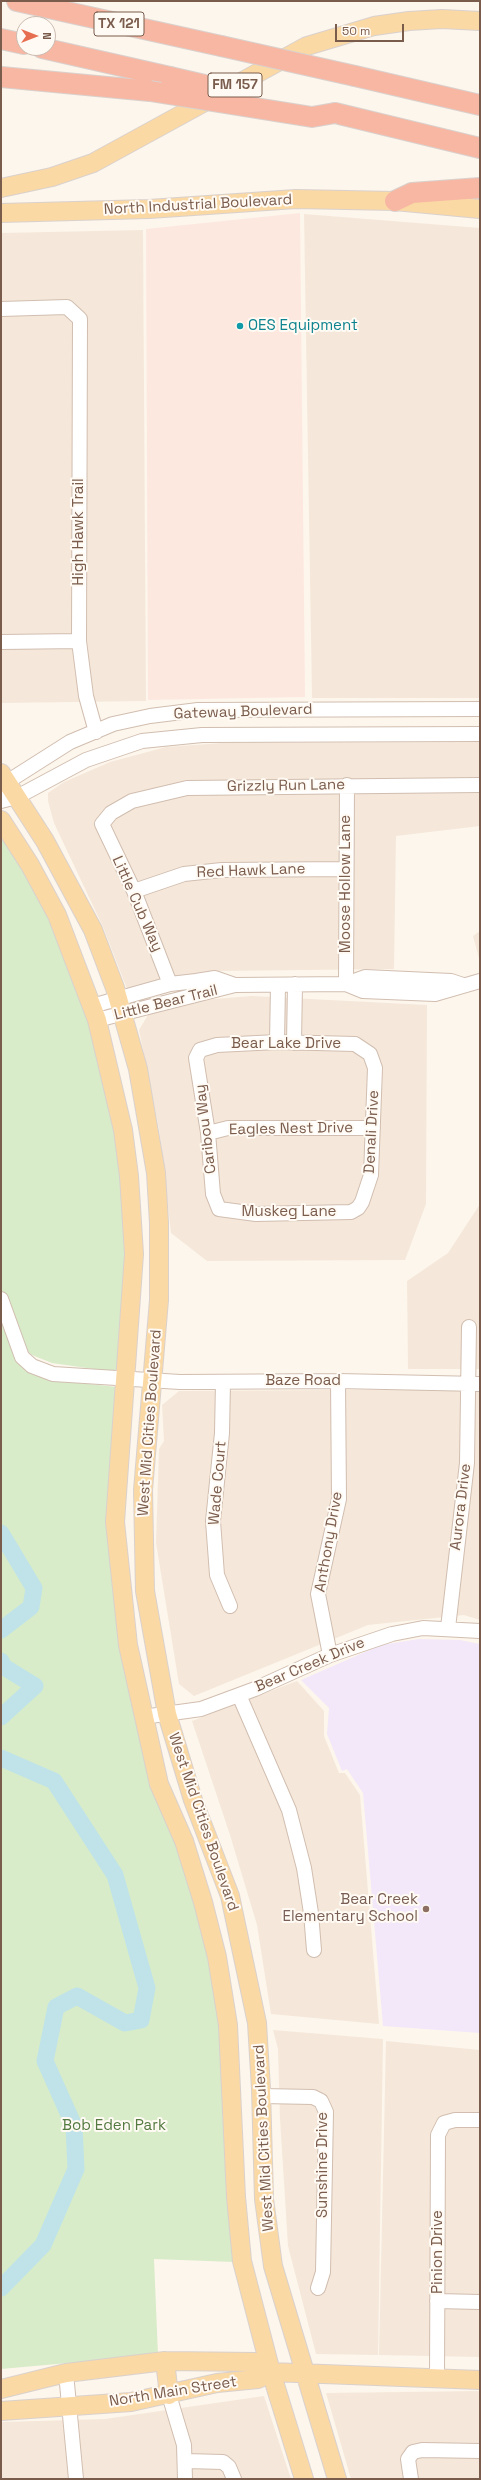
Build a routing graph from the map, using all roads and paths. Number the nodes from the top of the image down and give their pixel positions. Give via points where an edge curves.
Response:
1 (17, 1) edge
2 (480, 21) edge
3 (1, 39) edge
4 (16, 42) edge
5 (56, 51) edge
6 (1, 77) edge
7 (480, 105) edge
8 (335, 114) junction
9 (480, 148) edge
10 (1, 188) edge
11 (480, 188) edge
12 (395, 201) junction
13 (480, 209) edge
14 (1, 213) edge
15 (1, 309) edge
16 (79, 641) junction
17 (1, 642) edge
18 (480, 709) edge
19 (96, 732) junction
20 (480, 734) edge
21 (3, 781) edge
22 (347, 785) junction
23 (480, 785) edge
24 (9, 799) edge
25 (1, 820) edge
26 (102, 824) joint
27 (346, 869) junction
28 (134, 891) junction
29 (480, 981) edge
30 (170, 984) junction
31 (295, 984) junction
32 (346, 984) junction
33 (235, 985) junction
34 (278, 985) junction
35 (121, 1006) junction
36 (94, 1013) junction
37 (277, 1042) junction
38 (294, 1043) junction
39 (200, 1050) joint
40 (370, 1054) joint
41 (374, 1128) junction
42 (208, 1133) junction
43 (358, 1208) joint
44 (219, 1209) joint
45 (1, 1299) edge
46 (469, 1327) dead end
47 (125, 1379) junction
48 (152, 1380) junction
49 (338, 1381) junction
50 (223, 1382) junction
51 (474, 1384) edge
52 (230, 1606) dead end
53 (448, 1628) junction
54 (480, 1631) edge
55 (330, 1655) junction
56 (239, 1695) junction
57 (167, 1714) junction
58 (143, 1717) junction
59 (314, 1950) dead end
60 (262, 2096) junction
61 (480, 2120) edge
62 (318, 2288) dead end
63 (437, 2301) junction
64 (480, 2302) edge
65 (165, 2362) junction
66 (271, 2372) junction
67 (66, 2373) junction
68 (304, 2374) junction
69 (437, 2378) junction
70 (480, 2380) edge
71 (1, 2389) edge
72 (169, 2395) junction
73 (69, 2405) junction
74 (1, 2411) edge
75 (480, 2451) edge
76 (186, 2461) junction
77 (410, 2473) edge
78 (76, 2479) edge
79 (185, 2479) edge
80 (234, 2479) edge
81 (304, 2479) edge
82 (337, 2479) edge

1 - 7 highway, TX 121, bridge
2 - 10 main road, FM 157 via 409,21 346,33 307,46 93,163
3 - 4 highway
5 - 8 highway, bridge
6 - 8 highway, bridge via 150,91 312,117
8 - 9 highway
11 - 12 highway via 412,193
12 - 13 main road, North Industrial Boulevard
12 - 14 main road, North Industrial Boulevard via 296,199 149,209
15 - 16 street, High Hawk Trail via 67,307 80,319
16 - 17 street
16 - 19 street, High Hawk Trail via 86,696
18 - 19 street, Gateway Boulevard via 198,710 150,716 113,724
19 - 21 street, Gateway Boulevard via 70,742
20 - 24 street, Gateway Boulevard via 202,735 142,741 86,760
21 - 24 main road, West Mid Cities Boulevard
22 - 23 street, Grizzly Run Lane
22 - 26 street, Grizzly Run Lane via 187,788 132,801 111,813
22 - 27 street, Moose Hollow Lane
24 - 35 main road, West Mid Cities Boulevard via 45,841 90,922
25 - 36 main road, West Mid Cities Boulevard via 30,865 57,916
26 - 28 street, Little Cub Way
27 - 28 street, Red Hawk Lane via 222,870 192,873
27 - 32 street, Moose Hollow Lane
28 - 30 street, Little Cub Way
29 - 32 street, Little Bear Trail via 446,986 365,976
30 - 33 street, Little Bear Trail via 215,978
30 - 35 street, Little Bear Trail
31 - 32 street, Little Bear Trail
31 - 34 street, Little Bear Trail
31 - 38 street
33 - 34 street, Little Bear Trail
33 - 35 street, Little Bear Trail
34 - 37 street
35 - 36 street, Little Bear Trail
35 - 48 main road, West Mid Cities Boulevard via 138,1069 156,1173 159,1300
36 - 47 main road, West Mid Cities Boulevard via 123,1130 131,1203 133,1288
37 - 38 street, Bear Lake Drive
37 - 39 street, Bear Lake Drive via 217,1045
38 - 40 street, Bear Lake Drive via 355,1044
39 - 42 street, Caribou Way via 196,1058
40 - 41 street, Denali Drive via 375,1068
41 - 42 street, Eagles Nest Drive via 228,1128
41 - 43 street, Denali Drive via 371,1175
42 - 44 street, Caribou Way via 213,1194
43 - 44 street, Muskeg Lane via 351,1212 256,1214
45 - 47 street, Baze Road via 15,1343 22,1357 32,1366 53,1374
46 - 51 street, Aurora Drive
47 - 48 street, Baze Road
47 - 58 main road, West Mid Cities Boulevard via 115,1522 128,1645
48 - 50 street, Baze Road
48 - 57 main road, West Mid Cities Boulevard via 143,1490 145,1591
49 - 50 street, Baze Road
49 - 51 street, Baze Road
49 - 55 street, Anthony Drive via 339,1499 318,1594
50 - 52 street, Wade Court via 222,1433 213,1521 218,1575
51 - 53 street, Aurora Drive
53 - 54 street, Bear Creek Drive
53 - 55 street, Bear Creek Drive via 424,1628 392,1634
55 - 56 street, Bear Creek Drive
56 - 57 street, Bear Creek Drive via 201,1709
56 - 59 street via 289,1810 304,1868
57 - 58 street, Bear Creek Drive
57 - 60 main road, West Mid Cities Boulevard via 193,1800 230,1896 257,2023
58 - 66 main road, West Mid Cities Boulevard via 159,1784 184,1841 217,1957 228,2025 236,2197 242,2261
60 - 62 street, Sunshine Drive via 313,2097 321,2101 326,2112 323,2272
60 - 68 main road, West Mid Cities Boulevard via 264,2199 273,2266
61 - 63 street, Pinion Drive via 456,2120 442,2126 438,2135
63 - 64 street
63 - 69 street, Pinion Drive
65 - 66 main road, North Main Street via 256,2362
65 - 67 main road, North Main Street
65 - 72 main road
66 - 68 main road, North Main Street
66 - 72 main road, North Main Street via 258,2379 218,2383
66 - 81 main road, West Mid Cities Boulevard
67 - 71 main road, North Main Street
67 - 73 street
68 - 69 main road, North Main Street
68 - 82 main road, West Mid Cities Boulevard
69 - 70 main road, North Main Street
72 - 73 main road, North Main Street via 131,2402
72 - 76 street
73 - 74 main road, North Main Street
73 - 78 street
75 - 77 street via 413,2452 408,2459
76 - 79 street
76 - 80 street via 223,2462 230,2467

